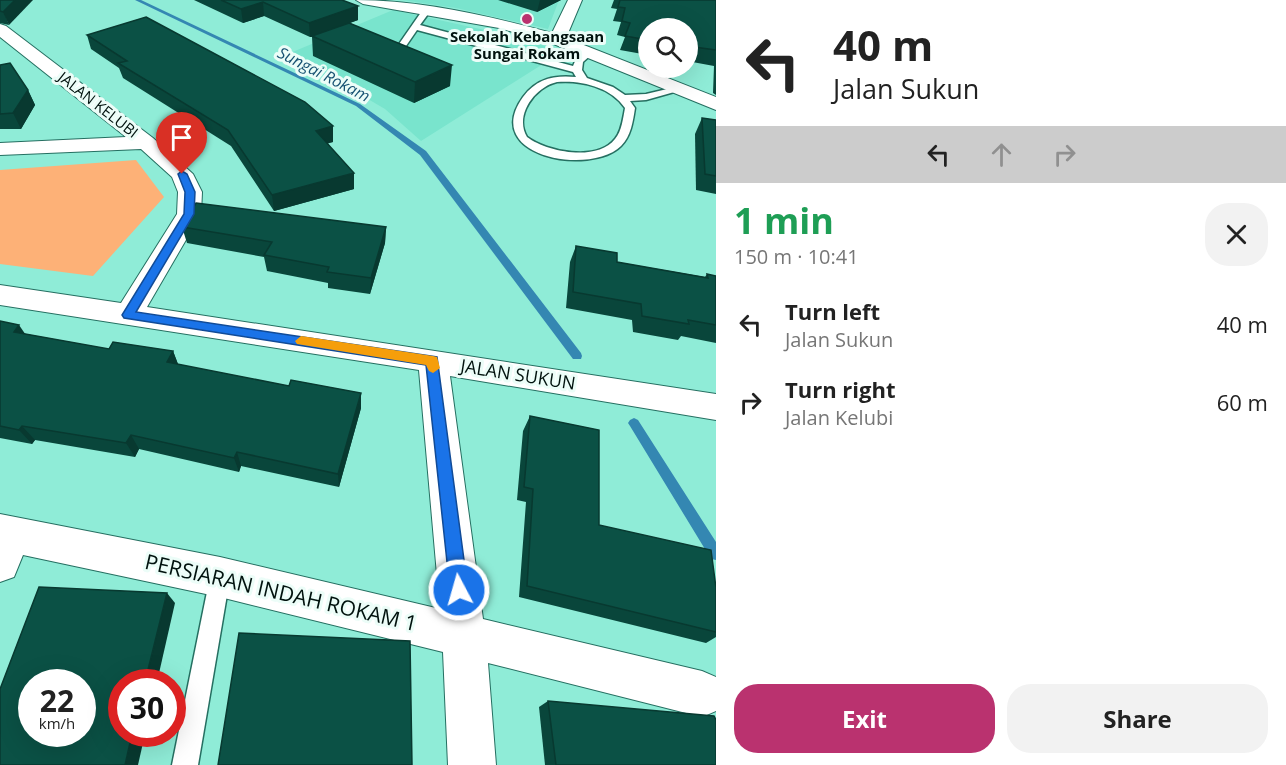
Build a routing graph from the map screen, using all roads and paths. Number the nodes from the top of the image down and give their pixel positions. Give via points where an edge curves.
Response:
1 (363, 0) edge
2 (575, 0) edge
3 (387, 2) edge
4 (427, 10) junction
5 (417, 27) junction
6 (0, 29) edge
7 (557, 40) junction
8 (403, 44) edge
9 (589, 52) junction
10 (577, 70) junction
11 (583, 80) junction
12 (680, 89) junction
13 (625, 98) junction
14 (716, 104) edge
15 (147, 142) junction
16 (0, 149) edge
17 (0, 295) edge
18 (128, 315) junction
19 (433, 361) junction
20 (716, 407) edge
21 (4, 543) edge
22 (220, 577) junction
23 (464, 636) junction
24 (705, 705) dead end
25 (185, 765) edge
26 (472, 765) edge

1 - 3 street
2 - 7 street
3 - 4 street
4 - 5 lane
4 - 7 street
5 - 8 lane
5 - 10 lane
6 - 15 street, JALAN KELUBI
7 - 9 street
9 - 10 lane via 579,61
9 - 12 street
10 - 11 lane
11 - 13 lane via 608,87
11 - 13 lane via 560,78 543,83 534,91 518,118 517,130 524,141 547,151 580,157 603,153 617,144 624,131 630,108
12 - 13 lane via 656,96
12 - 14 street
15 - 16 street
15 - 18 street, JALAN KELUBI via 182,174 190,192 189,214
17 - 18 street, JALAN SUKUN
18 - 19 street, JALAN SUKUN
19 - 20 street, JALAN SUKUN
19 - 23 street
21 - 22 street, PERSIARAN INDAH ROKAM 1
22 - 23 street, PERSIARAN INDAH ROKAM 1
22 - 25 lane
23 - 24 street, PERSIARAN INDAH ROKAM 1
23 - 26 street

